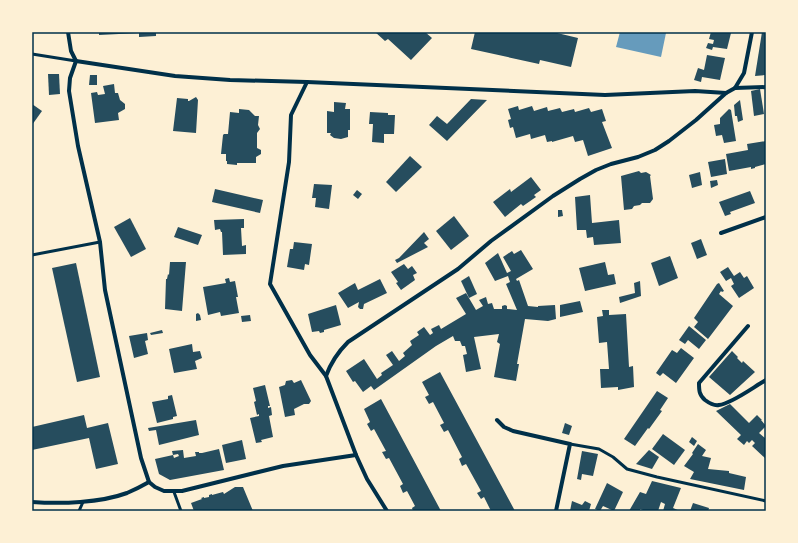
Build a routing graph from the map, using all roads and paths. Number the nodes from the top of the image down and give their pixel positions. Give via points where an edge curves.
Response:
1 (68, 32) edge
2 (752, 32) edge
3 (32, 54) edge
4 (76, 61) junction
5 (307, 82) junction
6 (766, 87) edge
7 (735, 88) junction
8 (726, 93) junction
9 (766, 217) edge
10 (722, 233) dead end
11 (100, 242) junction
12 (32, 256) edge
13 (748, 326) dead end
14 (326, 376) junction
15 (766, 380) edge
16 (497, 420) dead end
17 (570, 444) junction
18 (356, 455) junction
19 (149, 482) junction
20 (174, 492) junction
21 (766, 501) edge
22 (32, 502) edge
23 (83, 502) junction
24 (79, 511) edge
25 (181, 511) edge
26 (387, 511) edge
27 (556, 511) edge

1 - 4 street via 71,51
2 - 7 street via 744,73
3 - 4 lane
4 - 5 street via 175,76
4 - 11 street via 69,91 78,146
5 - 8 street via 605,95 695,91
5 - 14 street via 291,115 289,162 270,284 310,355
6 - 7 street
7 - 8 street
8 - 14 street via 696,120 655,150 638,158 596,170 554,196 491,241 458,269 348,342 338,351
9 - 10 street
11 - 12 lane
11 - 19 street via 105,290 141,458
13 - 15 street via 699,383 699,392 703,399 719,405
14 - 18 street
16 - 17 street via 513,431
17 - 21 lane via 599,449 626,469
17 - 27 street
18 - 20 street via 283,466
18 - 26 street
19 - 20 street via 155,487
19 - 23 street via 119,495
20 - 25 lane
22 - 23 street
23 - 24 lane

